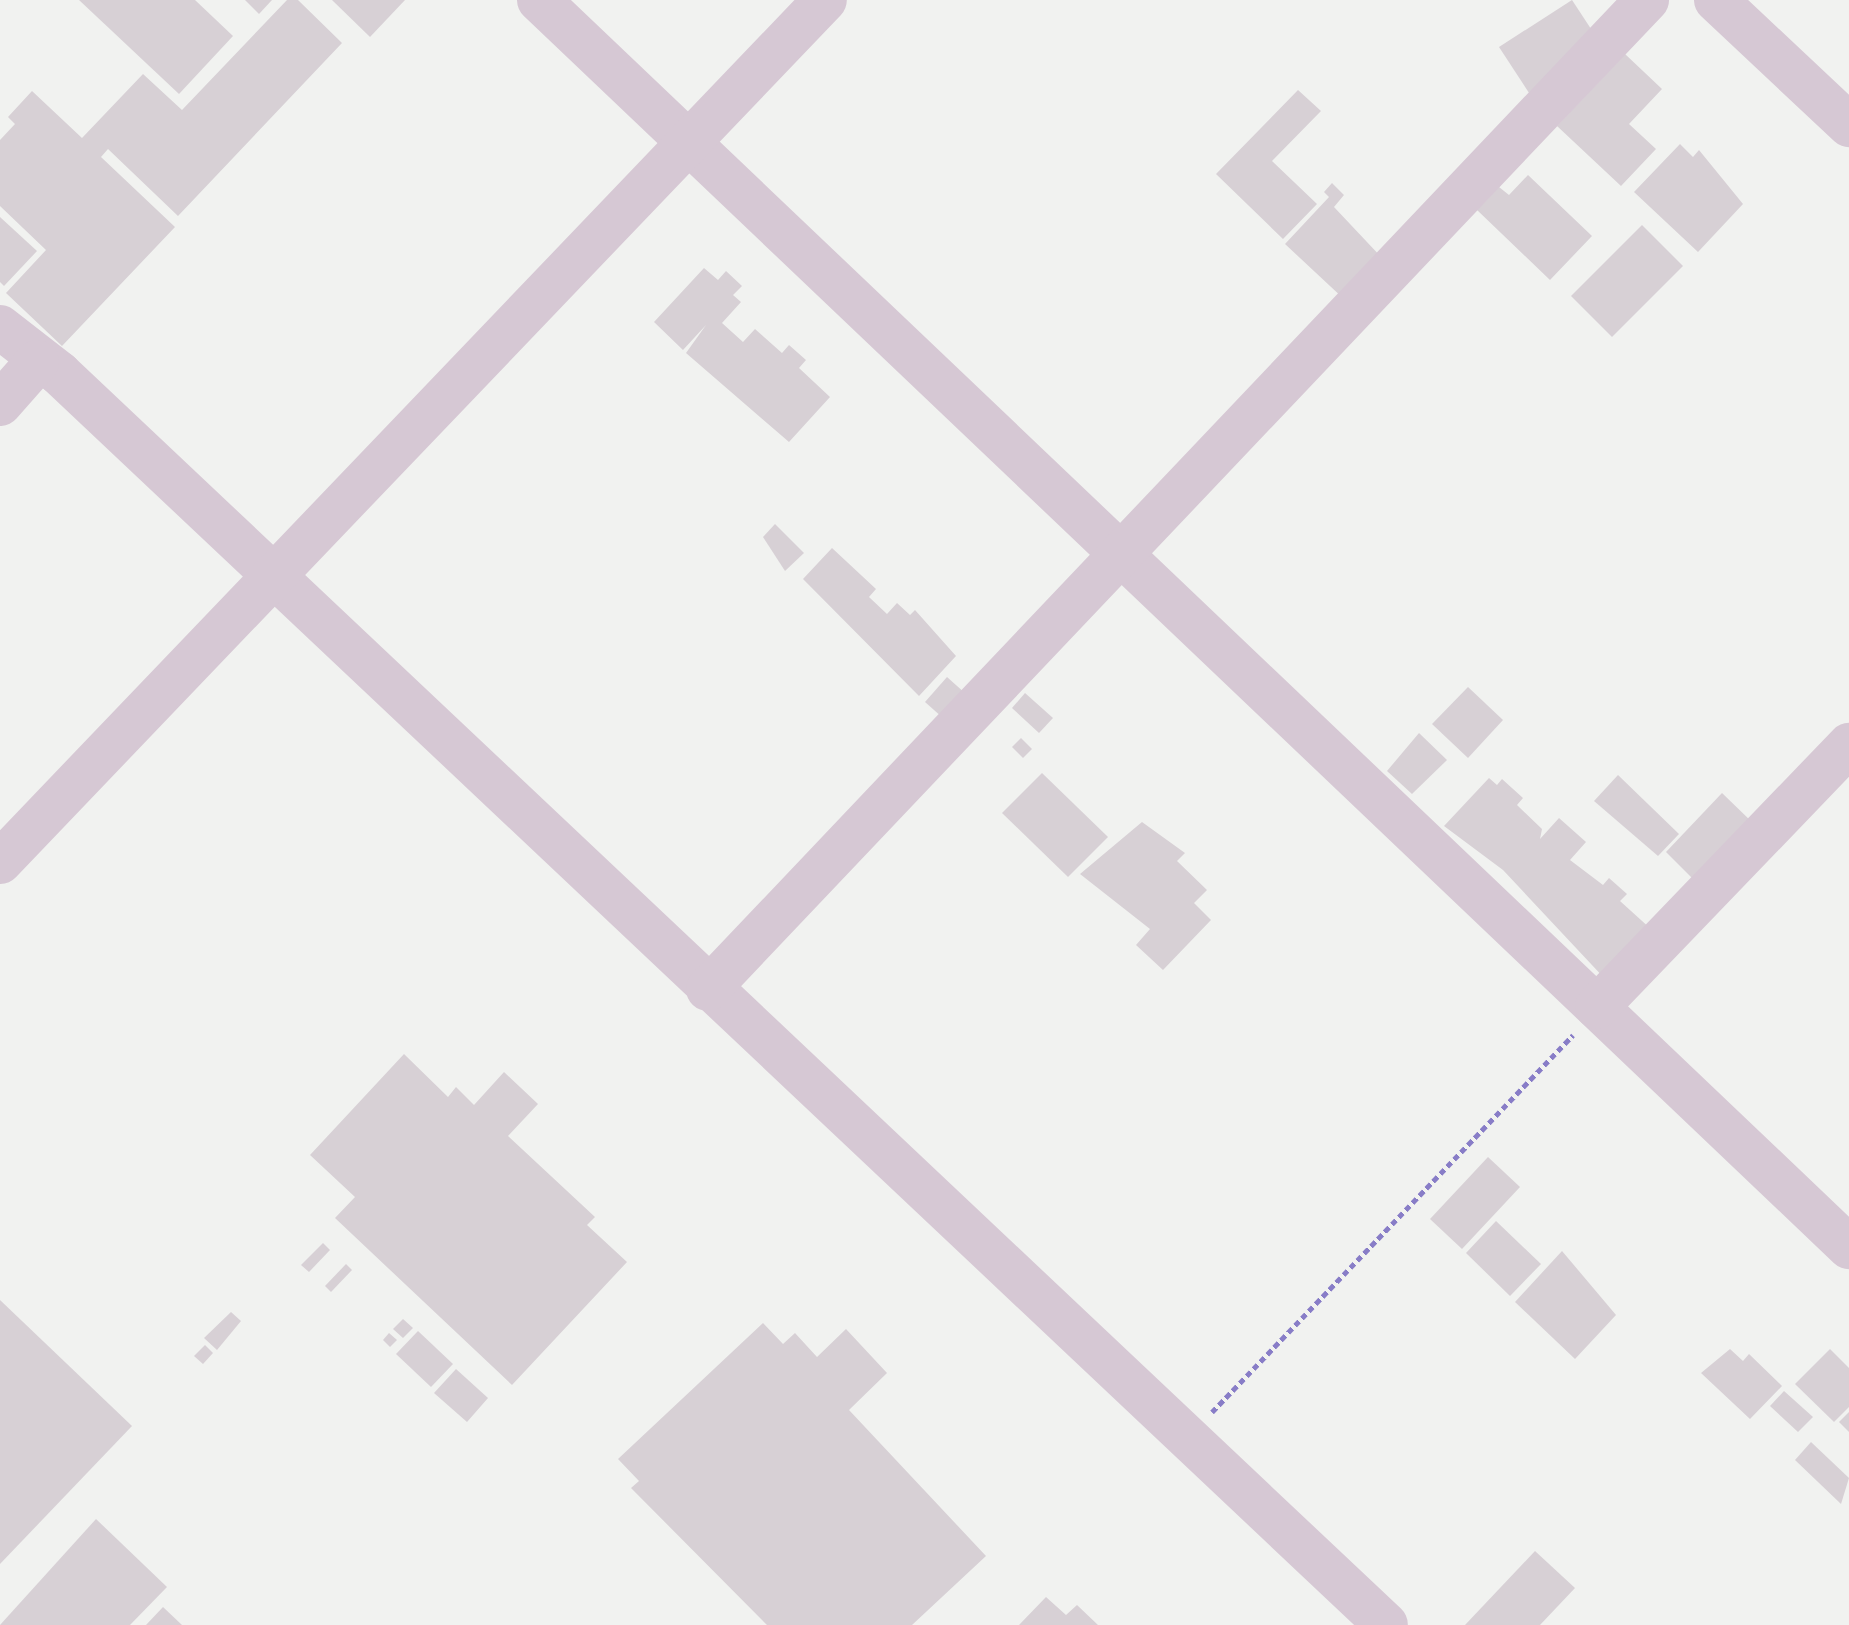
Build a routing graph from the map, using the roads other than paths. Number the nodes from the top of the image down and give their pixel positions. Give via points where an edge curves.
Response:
1 (539, 0) edge
2 (825, 0) edge
3 (1647, 0) edge
4 (1716, 0) edge
5 (1844, 109) edge
6 (689, 144) junction
7 (0, 327) edge
8 (37, 362) junction
9 (0, 404) edge
10 (1120, 551) junction
11 (274, 575) junction
12 (1849, 745) edge
13 (0, 862) edge
14 (708, 989) junction
15 (1597, 1007) junction
16 (1849, 1247) edge
17 (1386, 1625) edge

1 - 6 street
2 - 6 street
3 - 10 street
4 - 5 street
6 - 10 street
6 - 11 street
7 - 8 street
8 - 9 street
8 - 11 street via 59,373
10 - 14 street
10 - 15 street
11 - 13 street
11 - 14 street
12 - 15 street
14 - 17 street
15 - 16 street

